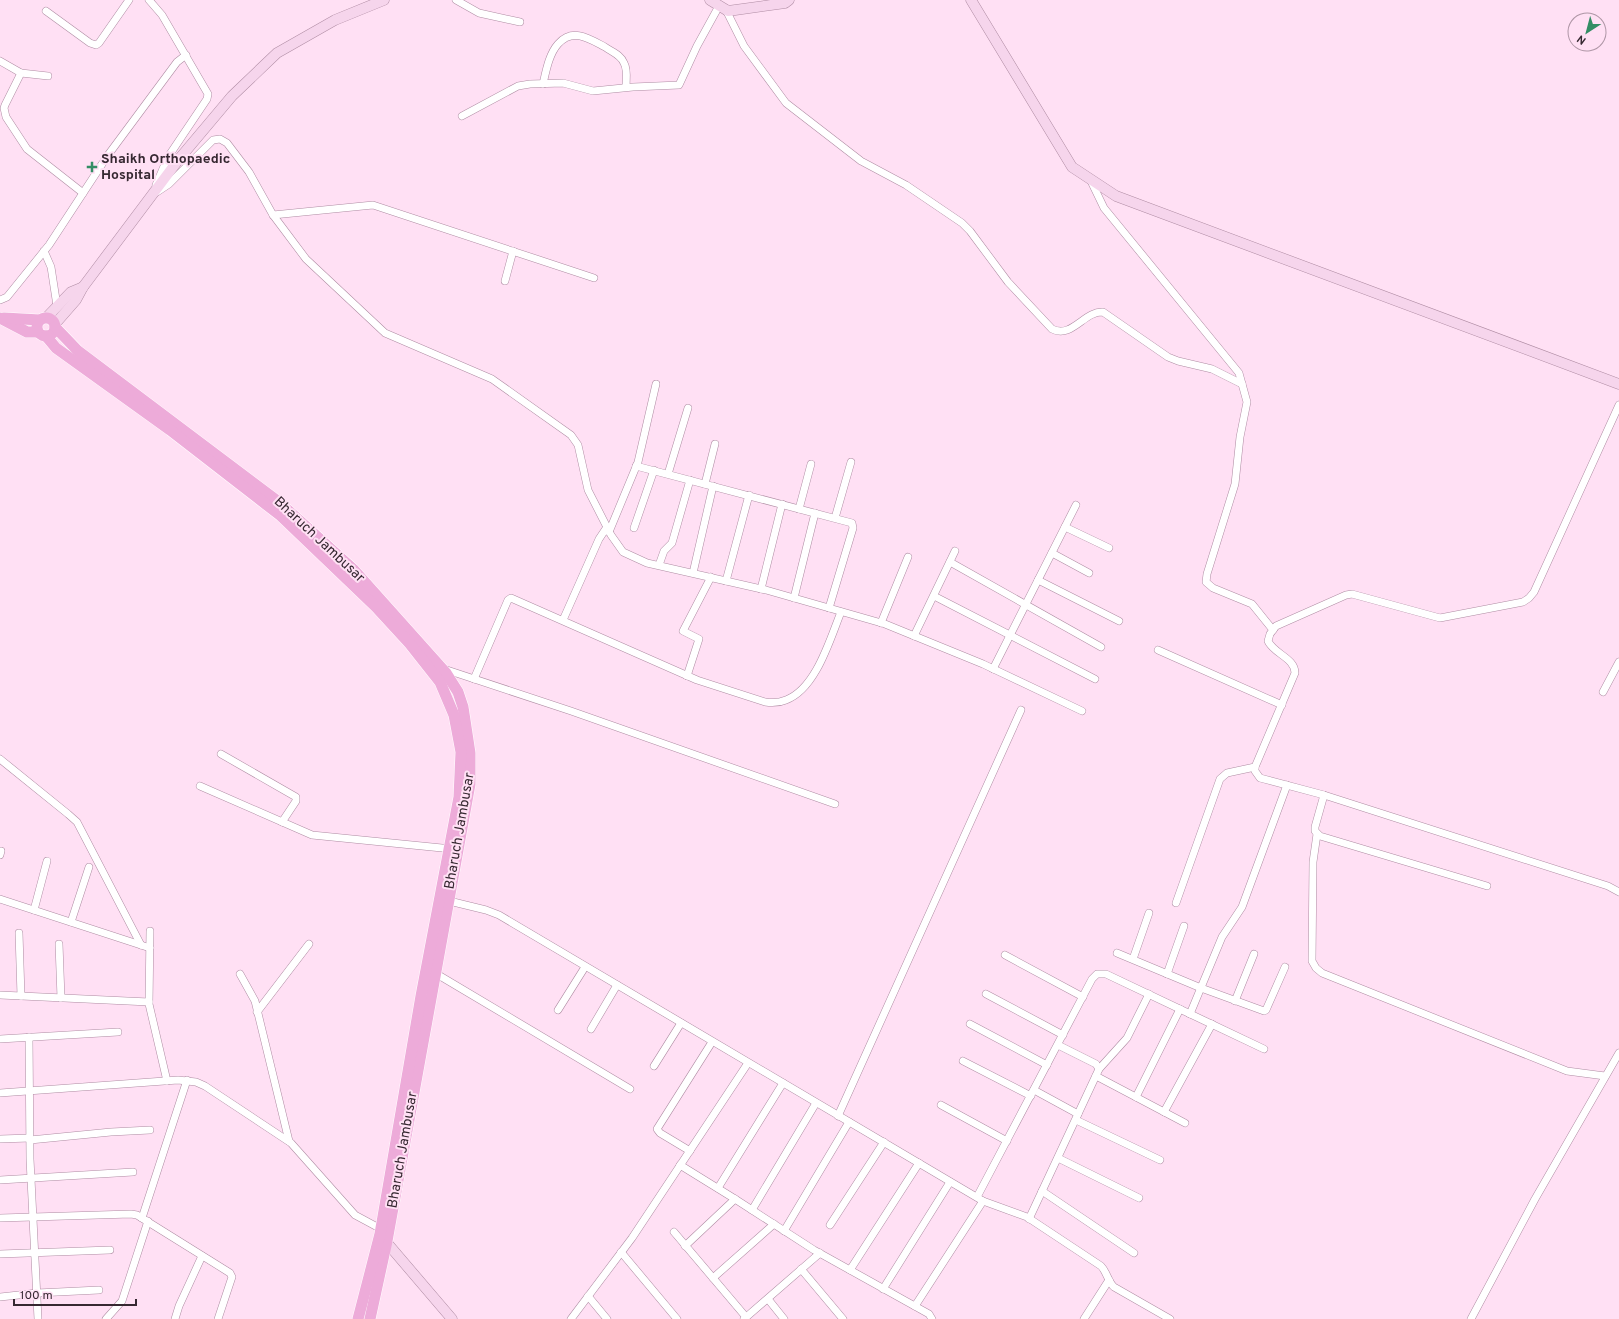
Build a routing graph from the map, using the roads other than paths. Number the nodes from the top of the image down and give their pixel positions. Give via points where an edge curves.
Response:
1 (129, 0) edge
2 (149, 0) edge
3 (384, 0) edge
4 (456, 0) edge
5 (710, 0) edge
6 (789, 0) edge
7 (971, 0) edge
8 (723, 8) junction
9 (46, 11) dead end
10 (520, 22) dead end
11 (186, 55) junction
12 (0, 61) edge
13 (21, 73) junction
14 (48, 76) dead end
15 (543, 84) junction
16 (626, 87) junction
17 (2, 116) edge
18 (462, 116) dead end
19 (1090, 179) junction
20 (83, 193) junction
21 (152, 195) junction
22 (276, 214) junction
23 (44, 251) junction
24 (513, 251) junction
25 (594, 278) dead end
26 (505, 281) dead end
27 (82, 287) junction
28 (0, 300) edge
29 (57, 306) junction
30 (1, 318) edge
31 (49, 322) junction
32 (42, 334) junction
33 (656, 384) dead end
34 (1242, 384) junction
35 (1619, 384) edge
36 (1619, 405) edge
37 (688, 408) dead end
38 (715, 444) dead end
39 (851, 462) dead end
40 (811, 464) dead end
41 (636, 466) junction
42 (654, 470) junction
43 (668, 474) junction
44 (690, 480) junction
45 (704, 484) junction
46 (713, 486) junction
47 (749, 496) junction
48 (782, 504) junction
49 (1076, 505) dead end
50 (799, 509) junction
51 (815, 513) junction
52 (836, 518) junction
53 (1065, 527) junction
54 (634, 528) dead end
55 (608, 529) junction
56 (1109, 548) dead end
57 (955, 551) dead end
58 (1052, 553) junction
59 (908, 557) dead end
60 (950, 562) junction
61 (659, 565) junction
62 (693, 573) junction
63 (1089, 573) dead end
64 (711, 577) junction
65 (1038, 580) junction
66 (726, 581) junction
67 (761, 589) junction
68 (934, 596) junction
69 (794, 598) junction
70 (1026, 605) junction
71 (829, 608) junction
72 (841, 612) junction
73 (563, 620) junction
74 (1119, 622) dead end
75 (881, 623) junction
76 (1273, 630) junction
77 (1010, 635) junction
78 (914, 636) junction
79 (1101, 647) dead end
80 (1158, 650) dead end
81 (1619, 662) edge
82 (442, 668) junction
83 (993, 669) junction
84 (687, 676) junction
85 (474, 679) junction
86 (1095, 679) dead end
87 (454, 683) junction
88 (442, 686) junction
89 (1603, 692) dead end
90 (1282, 705) junction
91 (1021, 710) dead end
92 (1082, 711) dead end
93 (221, 754) dead end
94 (0, 759) edge
95 (1255, 767) junction
96 (1287, 785) junction
97 (200, 786) dead end
98 (1324, 795) junction
99 (835, 804) dead end
100 (282, 822) junction
101 (1316, 834) junction
102 (454, 849) junction
103 (47, 861) dead end
104 (89, 867) dead end
105 (1487, 886) dead end
106 (1619, 892) edge
107 (0, 899) edge
108 (443, 899) junction
109 (1176, 903) dead end
110 (34, 910) junction
111 (1149, 913) dead end
112 (71, 922) junction
113 (1184, 926) dead end
114 (150, 931) dead end
115 (19, 933) dead end
116 (59, 944) dead end
117 (309, 944) dead end
118 (141, 945) junction
119 (150, 948) junction
120 (1117, 953) dead end
121 (1254, 954) dead end
122 (1005, 955) dead end
123 (1133, 959) junction
124 (585, 967) junction
125 (1285, 967) dead end
126 (435, 973) junction
127 (240, 974) dead end
128 (1167, 974) junction
129 (617, 986) junction
130 (1201, 988) junction
131 (986, 994) dead end
132 (1149, 994) junction
133 (0, 995) edge
134 (21, 996) junction
135 (1083, 997) junction
136 (61, 998) junction
137 (1235, 1001) junction
138 (149, 1002) junction
139 (1180, 1009) junction
140 (558, 1010) dead end
141 (257, 1012) junction
142 (1190, 1014) junction
143 (681, 1023) junction
144 (970, 1024) dead end
145 (1212, 1024) junction
146 (591, 1029) dead end
147 (118, 1032) dead end
148 (1063, 1035) junction
149 (29, 1037) junction
150 (0, 1039) edge
151 (712, 1042) junction
152 (1058, 1045) junction
153 (1264, 1049) dead end
154 (1619, 1053) edge
155 (963, 1061) dead end
156 (748, 1063) junction
157 (1047, 1065) junction
158 (654, 1066) dead end
159 (1097, 1072) junction
160 (1605, 1076) junction
161 (187, 1080) junction
162 (167, 1081) junction
163 (783, 1083) junction
164 (630, 1089) dead end
165 (29, 1091) junction
166 (0, 1093) edge
167 (1032, 1093) junction
168 (1136, 1097) junction
169 (408, 1098) junction
170 (816, 1103) junction
171 (941, 1106) dead end
172 (1164, 1112) junction
173 (838, 1116) junction
174 (1077, 1117) junction
175 (849, 1122) junction
176 (1186, 1123) dead end
177 (150, 1130) dead end
178 (0, 1139) edge
179 (30, 1139) junction
180 (289, 1141) junction
181 (1007, 1141) junction
182 (884, 1142) junction
183 (690, 1151) junction
184 (1058, 1158) junction
185 (1160, 1160) dead end
186 (918, 1163) junction
187 (680, 1165) junction
188 (134, 1172) dead end
189 (31, 1178) junction
190 (0, 1180) edge
191 (950, 1182) junction
192 (718, 1188) junction
193 (1042, 1191) junction
194 (1139, 1198) dead end
195 (735, 1199) junction
196 (980, 1199) junction
197 (752, 1210) junction
198 (0, 1218) edge
199 (33, 1218) junction
200 (1029, 1219) junction
201 (145, 1220) junction
202 (774, 1224) junction
203 (830, 1225) dead end
204 (784, 1231) junction
205 (674, 1232) dead end
206 (382, 1235) junction
207 (685, 1246) junction
208 (110, 1250) dead end
209 (621, 1252) junction
210 (35, 1253) junction
211 (820, 1253) junction
212 (1134, 1253) dead end
213 (0, 1254) edge
214 (202, 1256) junction
215 (801, 1269) junction
216 (850, 1270) junction
217 (713, 1278) junction
218 (1109, 1280) junction
219 (883, 1289) junction
220 (100, 1290) dead end
221 (37, 1292) junction
222 (588, 1296) junction
223 (0, 1297) edge
224 (768, 1298) junction
225 (915, 1306) junction
226 (745, 1318) edge
227 (38, 1319) edge
228 (106, 1319) edge
229 (175, 1319) edge
230 (218, 1319) edge
231 (358, 1319) edge
232 (370, 1319) edge
233 (452, 1319) edge
234 (571, 1319) edge
235 (607, 1319) edge
236 (677, 1319) edge
237 (784, 1319) edge
238 (844, 1319) edge
239 (932, 1319) edge
240 (1084, 1319) edge
241 (1170, 1319) edge
242 (1471, 1319) edge

1 - 9 street via 96,45 90,44
2 - 11 street via 162,15
3 - 21 main road via 335,20 277,53 232,96
4 - 10 street via 479,13
5 - 8 main road
6 - 8 main road via 785,3
7 - 19 main road via 1072,167
8 - 16 street via 697,46 679,85
8 - 34 street via 740,41 786,103 861,161 906,185 962,223 1008,282 1052,329 1068,330 1095,312 1103,312 1168,357 1212,369
11 - 20 street via 168,74
11 - 21 street via 208,92 208,97 168,156
12 - 13 street
13 - 14 street
13 - 17 street
15 - 16 street via 565,84 593,91
15 - 16 street via 557,44 574,35 587,37 618,55 626,68
15 - 18 street via 518,86
17 - 20 street via 30,152
19 - 34 street via 1104,208 1237,369
19 - 35 main road via 1116,196
20 - 23 street
21 - 22 street via 169,184 213,140 220,139 227,143 249,172
21 - 27 main road
22 - 24 street via 371,205
22 - 55 street via 309,262 387,335 492,379 571,435 578,445 588,490
23 - 28 street via 7,297
23 - 29 street via 51,267
24 - 25 street
24 - 26 street
27 - 29 main road via 71,292
27 - 31 main road via 76,300
29 - 31 main road
30 - 31 main road
30 - 32 main road via 28,332
31 - 32 main road via 37,326
31 - 32 main road via 53,333
31 - 82 main road, Bharuch Jambusar via 78,351 280,503 353,568
32 - 88 main road, Bharuch Jambusar via 56,348 170,430 281,516 376,607 410,644
33 - 41 street
34 - 76 street via 1247,402 1235,484 1206,582 1213,588 1252,604
36 - 76 street via 1534,592 1523,602 1440,618 1346,594 1276,626
37 - 43 street
38 - 45 street
39 - 52 street
40 - 50 street
41 - 42 street
41 - 55 street
42 - 43 street
42 - 54 street
43 - 44 street
44 - 45 street
44 - 61 street via 672,543 664,551
45 - 46 street
46 - 47 street
46 - 62 street
47 - 48 street
47 - 66 street
48 - 50 street
48 - 67 street
49 - 53 street
50 - 51 street
51 - 52 street
51 - 69 street
52 - 71 street via 850,522 853,528
53 - 56 street
53 - 58 street
55 - 61 street via 623,552 642,561
55 - 73 street via 599,539
57 - 60 street
58 - 63 street
58 - 65 street
59 - 75 street
60 - 68 street
60 - 70 street
61 - 62 street
62 - 64 street
64 - 66 street
64 - 84 street via 683,631 700,639
65 - 70 street
65 - 74 street
66 - 67 street
67 - 69 street
68 - 77 street
68 - 78 street
69 - 71 street
70 - 77 street
70 - 79 street
71 - 72 street
72 - 75 street
72 - 84 street via 810,681 798,694 786,700 776,703 765,702
73 - 84 street
73 - 85 street via 509,599
75 - 78 street
76 - 90 street via 1268,641 1270,646 1295,668 1294,678
77 - 83 street
77 - 86 street
78 - 83 street
80 - 90 street
81 - 89 street
82 - 85 street
82 - 87 main road, Bharuch Jambusar
83 - 92 street
85 - 99 street
87 - 88 main road
87 - 102 main road, Bharuch Jambusar via 463,707 471,760 469,790
88 - 102 main road, Bharuch Jambusar via 454,715 461,752
90 - 95 street
91 - 173 street
93 - 100 street via 296,797
94 - 118 street via 77,822
95 - 96 street via 1260,778
95 - 109 street via 1226,772 1220,778
96 - 98 street
96 - 130 street via 1242,907 1222,937
97 - 100 street
98 - 101 street via 1315,827
98 - 106 street via 1608,886
100 - 102 street via 312,835
101 - 105 street
101 - 160 street via 1313,862 1312,961 1316,968 1322,973 1567,1071
102 - 108 main road, Bharuch Jambusar
103 - 110 street
104 - 112 street
107 - 110 street
108 - 124 street via 493,912
108 - 126 main road, Bharuch Jambusar
108 - 169 main road, Bharuch Jambusar
110 - 112 street
111 - 123 street
112 - 118 street
113 - 128 street
114 - 119 street
115 - 134 street
116 - 136 street
117 - 141 street
118 - 119 street
119 - 138 street
120 - 123 street
121 - 137 street
122 - 135 street
123 - 128 street
124 - 129 street
124 - 140 street
125 - 137 street via 1266,1011
126 - 164 street
126 - 169 main road, Bharuch Jambusar
127 - 141 street via 254,998
128 - 130 street
129 - 143 street
129 - 146 street
130 - 137 street
130 - 142 street
131 - 148 street
132 - 135 street via 1102,974 1094,976
132 - 139 street
132 - 159 street via 1127,1038
133 - 134 street
134 - 136 street
135 - 148 street
136 - 138 street
138 - 162 street
139 - 142 street
139 - 168 street
141 - 180 street
142 - 145 street
143 - 151 street
143 - 158 street
144 - 157 street
145 - 153 street
145 - 172 street
147 - 149 street
148 - 152 street
149 - 150 street
149 - 165 street
151 - 156 street
151 - 183 street via 657,1129
152 - 157 street
152 - 159 street via 1096,1064
154 - 160 street
155 - 167 street
156 - 163 street
156 - 183 street
157 - 167 street
159 - 168 street
159 - 174 street
160 - 242 street
161 - 162 street
161 - 180 street via 205,1086
161 - 201 street
162 - 165 street
163 - 170 street
163 - 192 street
165 - 166 street
165 - 179 street
167 - 174 street
167 - 181 street
168 - 172 street
169 - 206 main road, Bharuch Jambusar
170 - 173 street
170 - 197 street
171 - 181 street
172 - 176 street
173 - 175 street
174 - 184 street
174 - 185 street
175 - 182 street
175 - 204 street
177 - 179 street
178 - 179 street
179 - 189 street
180 - 206 street via 355,1215
181 - 196 street
182 - 186 street
182 - 203 street
183 - 187 street
184 - 193 street
184 - 194 street
186 - 191 street
186 - 216 street
187 - 192 street
187 - 209 street
188 - 189 street
189 - 190 street
189 - 199 street
191 - 196 street
191 - 219 street
192 - 195 street
193 - 200 street
193 - 212 street
195 - 197 street
195 - 207 street
196 - 200 street
196 - 225 street
197 - 202 street
198 - 199 street
199 - 201 street via 131,1214
199 - 210 street
200 - 218 street via 1101,1266
201 - 214 street
201 - 228 street via 122,1301
202 - 204 street
202 - 217 street
204 - 211 street
205 - 207 street
206 - 231 main road, Bharuch Jambusar
206 - 232 main road, Bharuch Jambusar
206 - 233 main road
207 - 217 street
208 - 210 street
209 - 222 street
209 - 236 street
210 - 213 street
210 - 221 street
211 - 215 street
211 - 216 street
214 - 229 street
214 - 230 street via 232,1275
215 - 224 street
215 - 238 street
216 - 219 street
217 - 226 street
218 - 240 street
218 - 241 street via 1114,1287
219 - 225 street
220 - 221 street
221 - 223 street
221 - 227 street
222 - 234 street
222 - 235 street
224 - 226 street
224 - 237 street
225 - 239 street via 929,1314

